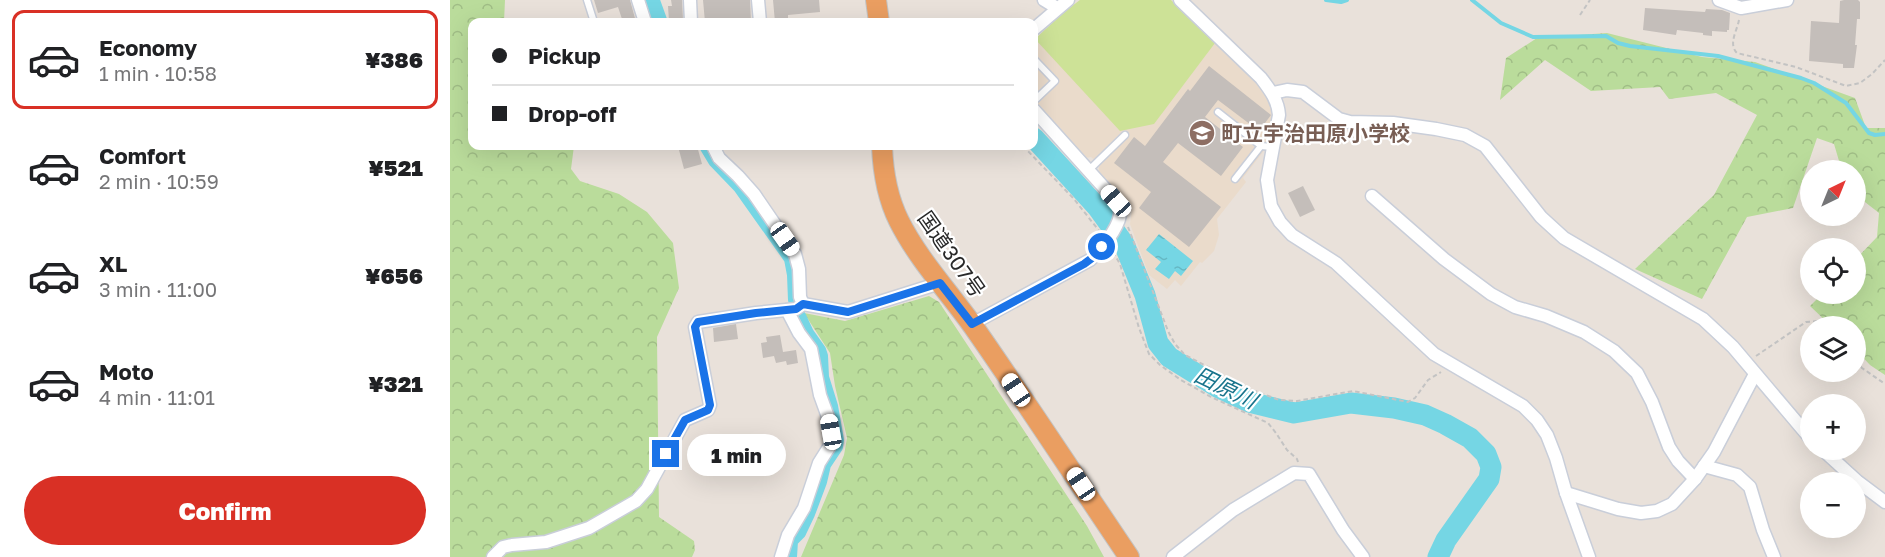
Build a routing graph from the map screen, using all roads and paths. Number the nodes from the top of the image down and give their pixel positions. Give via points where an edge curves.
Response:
1 (587, 0) edge
2 (638, 0) edge
3 (690, 0) edge
4 (758, 0) edge
5 (876, 0) edge
6 (1044, 0) edge
7 (1068, 0) edge
8 (1180, 0) edge
9 (1590, 0) edge
10 (1719, 0) edge
11 (1787, 0) edge
12 (1057, 8) junction
13 (1741, 8) junction
14 (1580, 15) dead end
15 (593, 18) edge
16 (644, 18) edge
17 (691, 18) edge
18 (760, 18) edge
19 (878, 18) edge
20 (1038, 25) edge
21 (1885, 60) edge
22 (1038, 63) edge
23 (1273, 93) junction
24 (1038, 97) edge
25 (1218, 112) dead end
26 (1038, 114) edge
27 (1125, 135) dead end
28 (1267, 146) junction
29 (715, 150) edge
30 (882, 150) edge
31 (1027, 150) edge
32 (1089, 170) junction
33 (1235, 179) dead end
34 (1372, 196) dead end
35 (1118, 220) junction
36 (1108, 238) junction
37 (940, 283) junction
38 (803, 304) junction
39 (787, 310) junction
40 (972, 324) junction
41 (1800, 326) edge
42 (1746, 362) junction
43 (1452, 365) junction
44 (1866, 371) edge
45 (1755, 374) junction
46 (1885, 384) edge
47 (1800, 426) edge
48 (1834, 460) edge
49 (1704, 466) junction
50 (1294, 473) junction
51 (1695, 479) junction
52 (1566, 493) junction
53 (1885, 502) edge
54 (493, 557) edge
55 (781, 557) edge
56 (1129, 557) edge
57 (1173, 557) edge
58 (1363, 557) edge
59 (1589, 557) edge
60 (1774, 557) edge

1 - 15 lane
2 - 16 street
3 - 17 street
4 - 18 street
5 - 19 highway
6 - 12 street
7 - 12 street
8 - 23 street
9 - 14 path
10 - 13 street
11 - 13 street
12 - 20 street
13 - 21 path via 1732,42 1737,53 1846,86 1860,83
22 - 24 lane via 1055,81
23 - 28 street via 1279,115
23 - 42 street via 1303,92 1339,119 1350,122 1436,129 1465,135 1485,146 1541,217 1564,238 1703,319
25 - 28 lane
26 - 32 street
27 - 32 lane
28 - 33 lane
28 - 43 street via 1271,206 1280,222 1292,235 1336,263 1434,354
29 - 38 street via 754,194 795,254
30 - 37 highway, 国道307号 via 885,180 894,210
31 - 36 path
32 - 35 street via 1118,204
34 - 51 street via 1491,294 1584,332 1614,351 1637,373 1669,447
35 - 36 street
35 - 43 path via 1130,230 1175,344 1185,355 1250,389 1279,400 1297,401 1353,391 1408,402 1428,380
36 - 40 street via 1084,264
36 - 50 path via 1149,354 1181,380 1268,423 1297,459 1299,465
37 - 38 street via 848,312
37 - 40 highway, 国道307号
38 - 39 street
39 - 54 street via 698,322 695,327 710,405 708,410 685,420 647,489 636,501 589,528 546,543 502,547
39 - 55 street via 810,349 831,444 819,463
40 - 56 highway, 国道307号
41 - 42 path
42 - 45 street
43 - 52 street via 1523,406 1537,420 1547,435
44 - 46 path
45 - 47 street
45 - 49 street
48 - 53 street
49 - 51 street
49 - 60 street via 1737,475 1750,488
50 - 57 street via 1233,510
50 - 58 street via 1309,474
51 - 52 street via 1672,504 1657,512 1618,509
52 - 59 street

